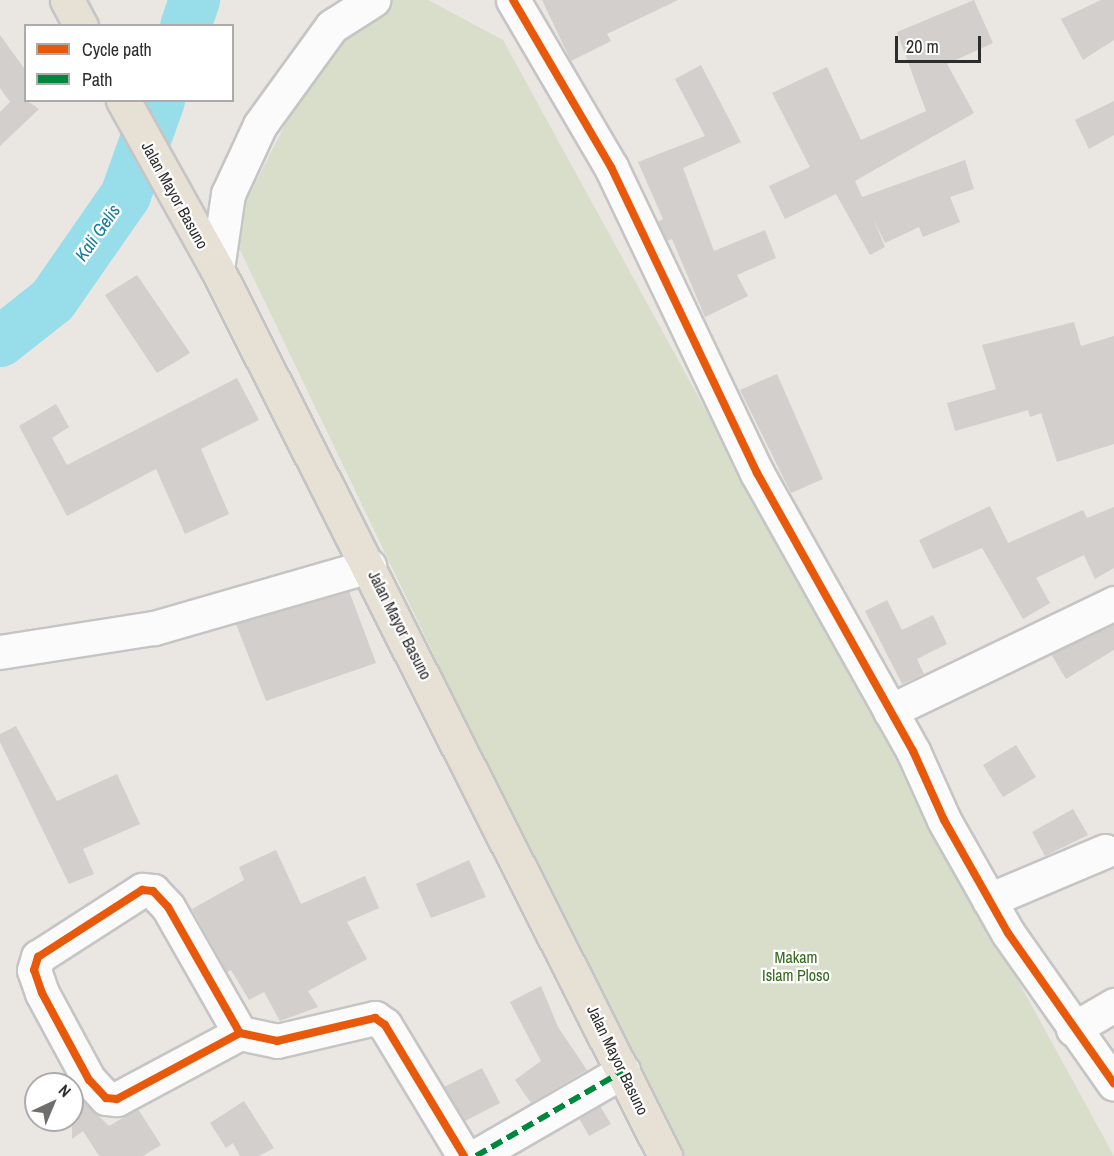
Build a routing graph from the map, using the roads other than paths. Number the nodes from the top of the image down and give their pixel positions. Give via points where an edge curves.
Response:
1 (373, 0) edge
2 (513, 0) edge
3 (124, 102) edge
4 (211, 259) junction
5 (369, 566) junction
6 (1114, 603) edge
7 (0, 652) edge
8 (890, 711) junction
9 (1105, 851) dead end
10 (989, 900) junction
11 (1114, 1005) edge
12 (1073, 1029) junction
13 (240, 1034) junction
14 (623, 1071) junction
15 (1114, 1084) edge
16 (464, 1156) edge
17 (476, 1156) edge
18 (665, 1156) edge

1 - 4 street via 332,26 260,125 228,194
2 - 8 street via 610,167 757,473
3 - 4 main road, Jalan Mayor Basuno
4 - 5 main road, Jalan Mayor Basuno
5 - 7 street via 154,628 30,643
5 - 14 main road, Jalan Mayor Basuno
6 - 8 street
8 - 10 street
9 - 10 street
10 - 12 street
11 - 12 street
12 - 15 street
13 - 13 street via 117,1099 106,1098 88,1080 42,993 34,970 38,957 142,890 153,891 168,907
13 - 16 street via 277,1041 375,1018 385,1025
14 - 17 street
14 - 18 main road, Jalan Mayor Basuno

